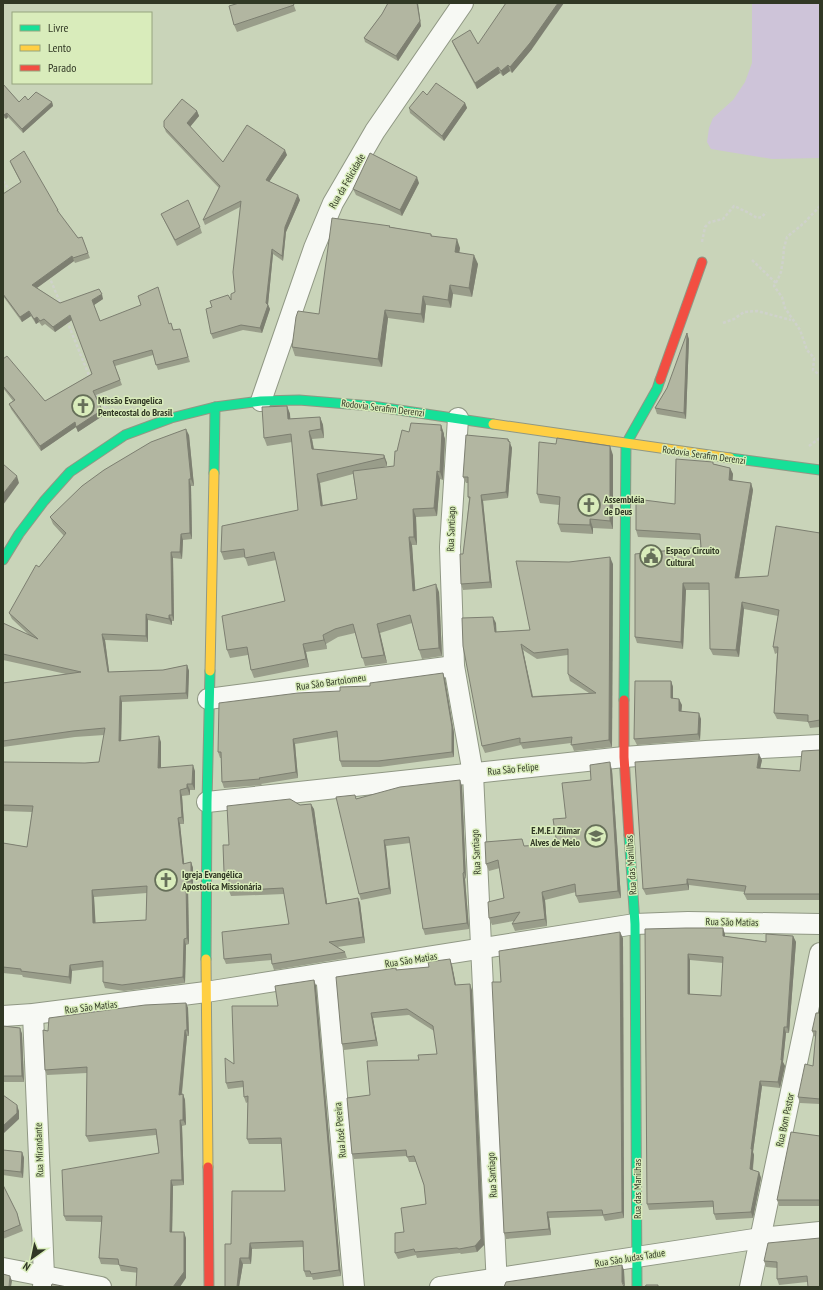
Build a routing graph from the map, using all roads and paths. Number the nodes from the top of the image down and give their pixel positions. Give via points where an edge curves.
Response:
1 (463, 3) edge
2 (3, 181) edge
3 (12, 193) edge
4 (820, 206) edge
5 (766, 212) dead end
6 (752, 260) dead end
7 (702, 262) joint
8 (46, 271) edge
9 (776, 283) junction
10 (62, 307) edge
11 (65, 314) edge
12 (792, 320) junction
13 (723, 323) dead end
14 (820, 375) edge
15 (92, 384) edge
16 (96, 392) edge
17 (261, 401) junction
18 (215, 408) junction
19 (458, 418) junction
20 (125, 436) junction
21 (626, 444) junction
22 (820, 470) edge
23 (3, 560) edge
24 (454, 666) junction
25 (208, 699) junction
26 (820, 745) edge
27 (624, 757) junction
28 (473, 774) junction
29 (207, 802) junction
30 (635, 924) junction
31 (820, 924) edge
32 (481, 949) junction
33 (820, 952) edge
34 (326, 973) junction
35 (206, 992) junction
36 (33, 1014) junction
37 (3, 1016) edge
38 (820, 1232) edge
39 (761, 1238) junction
40 (637, 1257) junction
41 (3, 1268) edge
42 (44, 1282) edge
43 (497, 1283) edge
44 (101, 1287) edge
45 (209, 1287) edge
46 (354, 1287) edge
47 (440, 1287) edge
48 (637, 1287) edge
49 (750, 1287) edge

1 - 17 street, Rua da Felicidade via 375,130 333,203 314,248
2 - 3 path
4 - 9 path via 787,237 784,260
5 - 7 path via 757,218 734,206 723,219 710,222 705,226 703,234
6 - 9 path
7 - 21 street via 670,358 657,388
8 - 10 path
9 - 12 path via 774,286
11 - 15 path
12 - 13 path via 757,311 744,312
12 - 14 path via 800,330 807,350 814,358 813,370
16 - 20 path
17 - 18 street, Rodovia Serafim Derenzi
17 - 19 street, Rodovia Serafim Derenzi via 299,400 372,406
18 - 20 street, Rodovia Serafim Derenzi via 171,418
18 - 25 street
19 - 21 street, Rodovia Serafim Derenzi
19 - 24 street, Rua Santiago via 450,547
20 - 23 street, Rodovia Serafim Derenzi via 70,472 44,501
21 - 22 street, Rodovia Serafim Derenzi
21 - 27 street, Rua das Manilhas
24 - 25 street, Rua São Bartolomeu
24 - 28 street, Rua Santiago
25 - 29 street
26 - 27 street, Rua São Felipe
27 - 28 street, Rua São Felipe
27 - 30 street, Rua das Manilhas
28 - 29 street, Rua São Felipe
28 - 32 street, Rua Santiago
29 - 35 street
30 - 31 street, Rua São Matias
30 - 32 street, Rua São Matias
30 - 40 street, Rua das Manilhas
32 - 34 street, Rua São Matias
32 - 43 street, Rua Santiago
33 - 39 street, Rua Bom Pastor
34 - 35 street, Rua São Matias
34 - 46 street, Rua José Pereira
35 - 36 street, Rua São Matias
35 - 45 street
36 - 37 street, Rua São Matias
36 - 42 street, Rua Mirandante
38 - 39 street, Rua São Judas Tadue
39 - 40 street, Rua São Judas Tadue
39 - 49 street, Rua Bom Pastor
40 - 43 street, Rua São Judas Tadue
40 - 48 street, Rua das Manilhas
41 - 42 street
42 - 44 street
43 - 47 street, Rua São Judas Tadue

